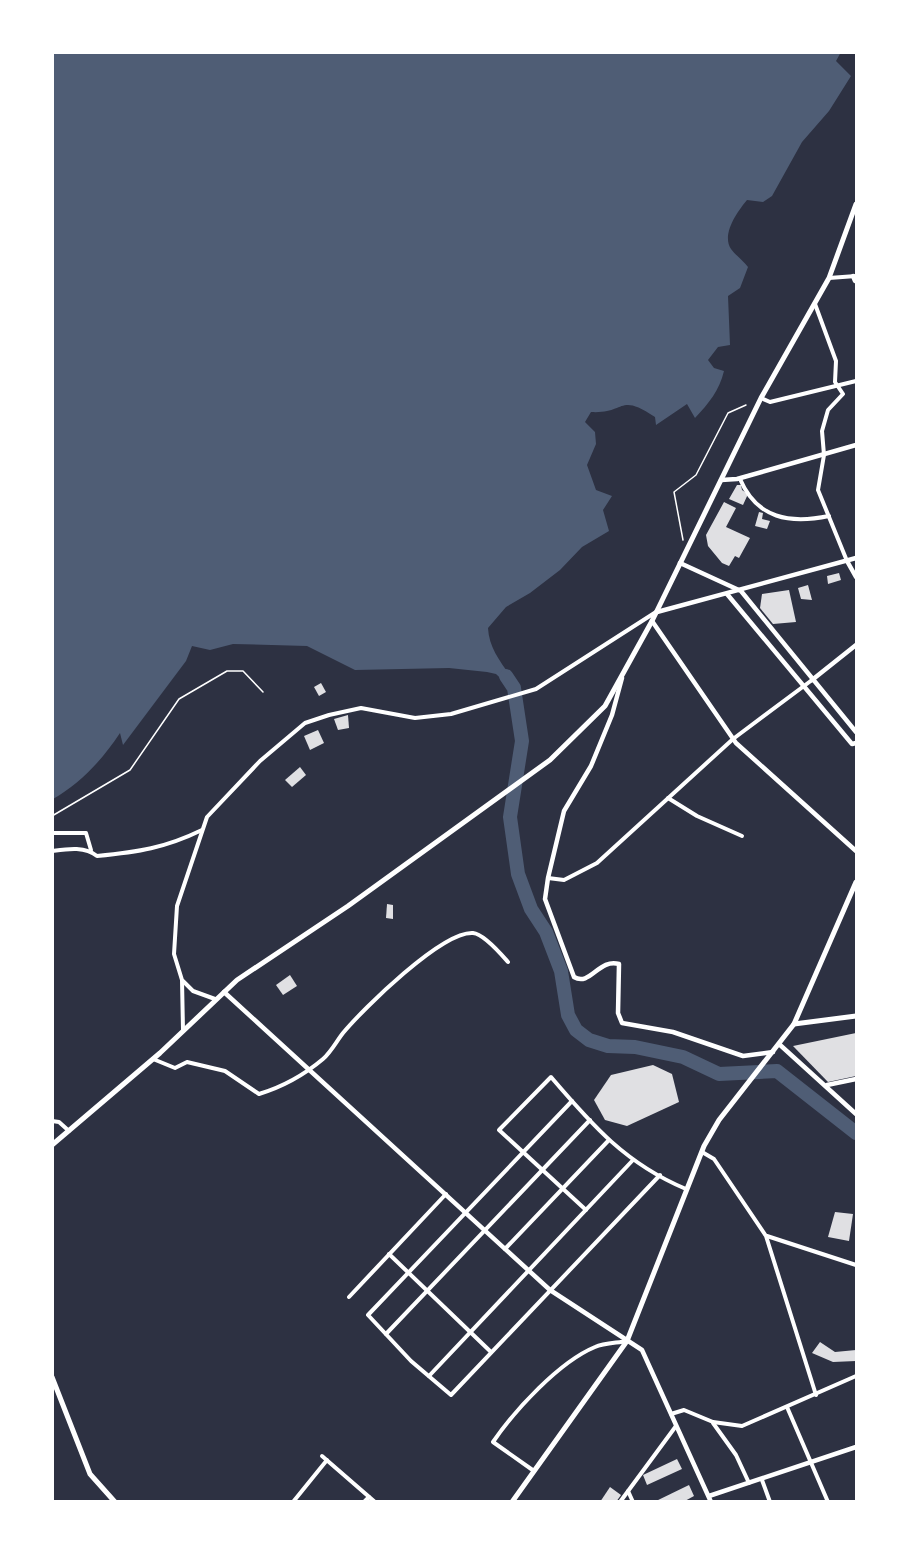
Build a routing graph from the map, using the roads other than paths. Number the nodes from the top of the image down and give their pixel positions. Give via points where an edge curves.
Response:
1 (856, 204) edge
2 (829, 278) junction
3 (855, 280) edge
4 (815, 304) junction
5 (856, 381) edge
6 (838, 387) junction
7 (761, 398) junction
8 (856, 444) edge
9 (824, 455) junction
10 (740, 479) junction
11 (721, 480) junction
12 (829, 516) junction
13 (856, 558) edge
14 (847, 561) junction
15 (680, 563) junction
16 (856, 577) edge
17 (741, 591) junction
18 (727, 594) junction
19 (657, 612) junction
20 (652, 621) junction
21 (856, 645) edge
22 (622, 678) junction
23 (812, 680) junction
24 (805, 685) junction
25 (856, 732) edge
26 (733, 739) junction
27 (856, 743) edge
28 (668, 798) junction
29 (203, 830) junction
30 (52, 833) edge
31 (742, 836) dead end
32 (91, 850) junction
33 (52, 851) edge
34 (856, 851) edge
35 (548, 878) junction
36 (856, 882) edge
37 (508, 962) dead end
38 (182, 980) junction
39 (224, 992) junction
40 (215, 999) junction
41 (856, 1016) edge
42 (794, 1024) junction
43 (183, 1030) junction
44 (779, 1044) junction
45 (772, 1054) junction
46 (153, 1059) junction
47 (308, 1068) junction
48 (856, 1079) edge
49 (827, 1085) junction
50 (572, 1101) junction
51 (856, 1114) edge
52 (590, 1120) junction
53 (52, 1121) edge
54 (69, 1131) junction
55 (608, 1141) junction
56 (52, 1145) edge
57 (702, 1152) junction
58 (524, 1153) junction
59 (633, 1160) junction
60 (542, 1169) junction
61 (660, 1175) junction
62 (563, 1188) junction
63 (686, 1188) junction
64 (447, 1194) junction
65 (586, 1210) junction
66 (467, 1213) junction
67 (485, 1229) junction
68 (766, 1236) junction
69 (505, 1249) junction
70 (389, 1254) junction
71 (856, 1265) edge
72 (528, 1271) junction
73 (410, 1272) junction
74 (427, 1289) junction
75 (550, 1290) junction
76 (349, 1297) dead end
77 (471, 1332) junction
78 (386, 1334) junction
79 (627, 1341) junction
80 (491, 1352) junction
81 (429, 1376) junction
82 (856, 1376) edge
83 (52, 1377) edge
84 (816, 1395) junction
85 (787, 1407) junction
86 (670, 1414) junction
87 (713, 1422) junction
88 (676, 1426) junction
89 (856, 1447) edge
90 (322, 1456) dead end
91 (327, 1460) junction
92 (811, 1463) junction
93 (534, 1471) junction
94 (762, 1480) junction
95 (749, 1484) junction
96 (628, 1491) junction
97 (369, 1497) junction
98 (710, 1499) edge
99 (115, 1502) edge
100 (293, 1502) edge
101 (364, 1502) edge
102 (375, 1502) edge
103 (512, 1502) edge
104 (620, 1502) edge
105 (633, 1502) edge
106 (770, 1502) edge
107 (828, 1502) edge

1 - 2 main road
2 - 3 street
2 - 4 main road
4 - 6 street via 836,362
4 - 7 main road
5 - 6 street
6 - 7 street via 770,402
6 - 9 street via 843,394 828,410 822,431
7 - 11 main road
8 - 9 street
9 - 10 street
9 - 12 street via 818,490
10 - 11 street
10 - 12 street via 756,501 778,519 807,521
11 - 15 main road
12 - 14 street
13 - 14 street
14 - 16 street
14 - 17 street
15 - 17 street
15 - 19 main road
17 - 18 street
17 - 23 street
18 - 19 street
18 - 24 street
19 - 20 main road
19 - 29 street via 536,689 521,694 439,715 415,718 361,708 305,723 260,761 207,818
20 - 22 main road
20 - 26 street
21 - 23 street
22 - 35 street via 591,766 564,811
22 - 39 main road via 580,733 529,776
23 - 24 street
23 - 25 street
24 - 26 street
24 - 27 street via 852,744
26 - 28 street
26 - 34 street
28 - 31 street
28 - 35 street via 597,863 564,880
29 - 32 street via 172,845 143,852 97,856
29 - 38 street via 177,906 174,954
30 - 32 street via 86,833
32 - 33 street
35 - 45 street via 545,899 574,977 586,979 602,964 619,964 618,1013 622,1023 673,1032 743,1056
36 - 42 main road
37 - 47 street via 478,935 471,933 446,941 413,965 344,1032 323,1059
38 - 40 street via 193,991
38 - 43 street
39 - 40 main road
39 - 47 street
40 - 43 main road
41 - 42 main road
42 - 44 main road
43 - 46 main road
44 - 45 main road
44 - 49 street
45 - 57 main road via 719,1120
46 - 47 street via 175,1068 187,1062 225,1071 259,1094 282,1087
46 - 54 main road
47 - 64 street
48 - 49 street
49 - 51 street
50 - 52 street
50 - 58 street
50 - 58 street via 551,1077 499,1130
52 - 55 street
52 - 60 street
53 - 54 street
54 - 56 main road
55 - 59 street
55 - 62 street
57 - 63 main road
57 - 68 street via 714,1159
58 - 60 street
58 - 66 street
59 - 61 street
59 - 65 street
60 - 62 street
60 - 67 street
61 - 63 street
61 - 75 street
62 - 65 street
62 - 69 street
63 - 79 main road
64 - 66 street
64 - 70 street
65 - 72 street
66 - 67 street
66 - 73 street
67 - 69 street
67 - 74 street
68 - 71 street
68 - 84 street
69 - 72 street
70 - 73 street
70 - 76 street
72 - 75 street
72 - 77 street
73 - 74 street
73 - 78 street via 368,1315
74 - 77 street
74 - 78 street
75 - 79 street
75 - 80 street
77 - 80 street
77 - 81 street
78 - 81 street
79 - 86 street via 642,1350
79 - 93 main road
79 - 93 street via 597,1346 580,1355 516,1409 493,1442
80 - 81 street via 451,1395
82 - 84 street
83 - 99 main road via 90,1473
84 - 85 street
85 - 87 street via 742,1426
85 - 92 street
86 - 87 street via 684,1410
86 - 88 street
87 - 95 street via 736,1455
88 - 96 street
88 - 98 street
89 - 92 street
90 - 91 street
91 - 97 street
91 - 100 street
92 - 94 street
92 - 107 street
93 - 103 main road
94 - 95 street
94 - 106 street
95 - 98 street
96 - 104 street
96 - 105 street
97 - 101 street
97 - 102 street

